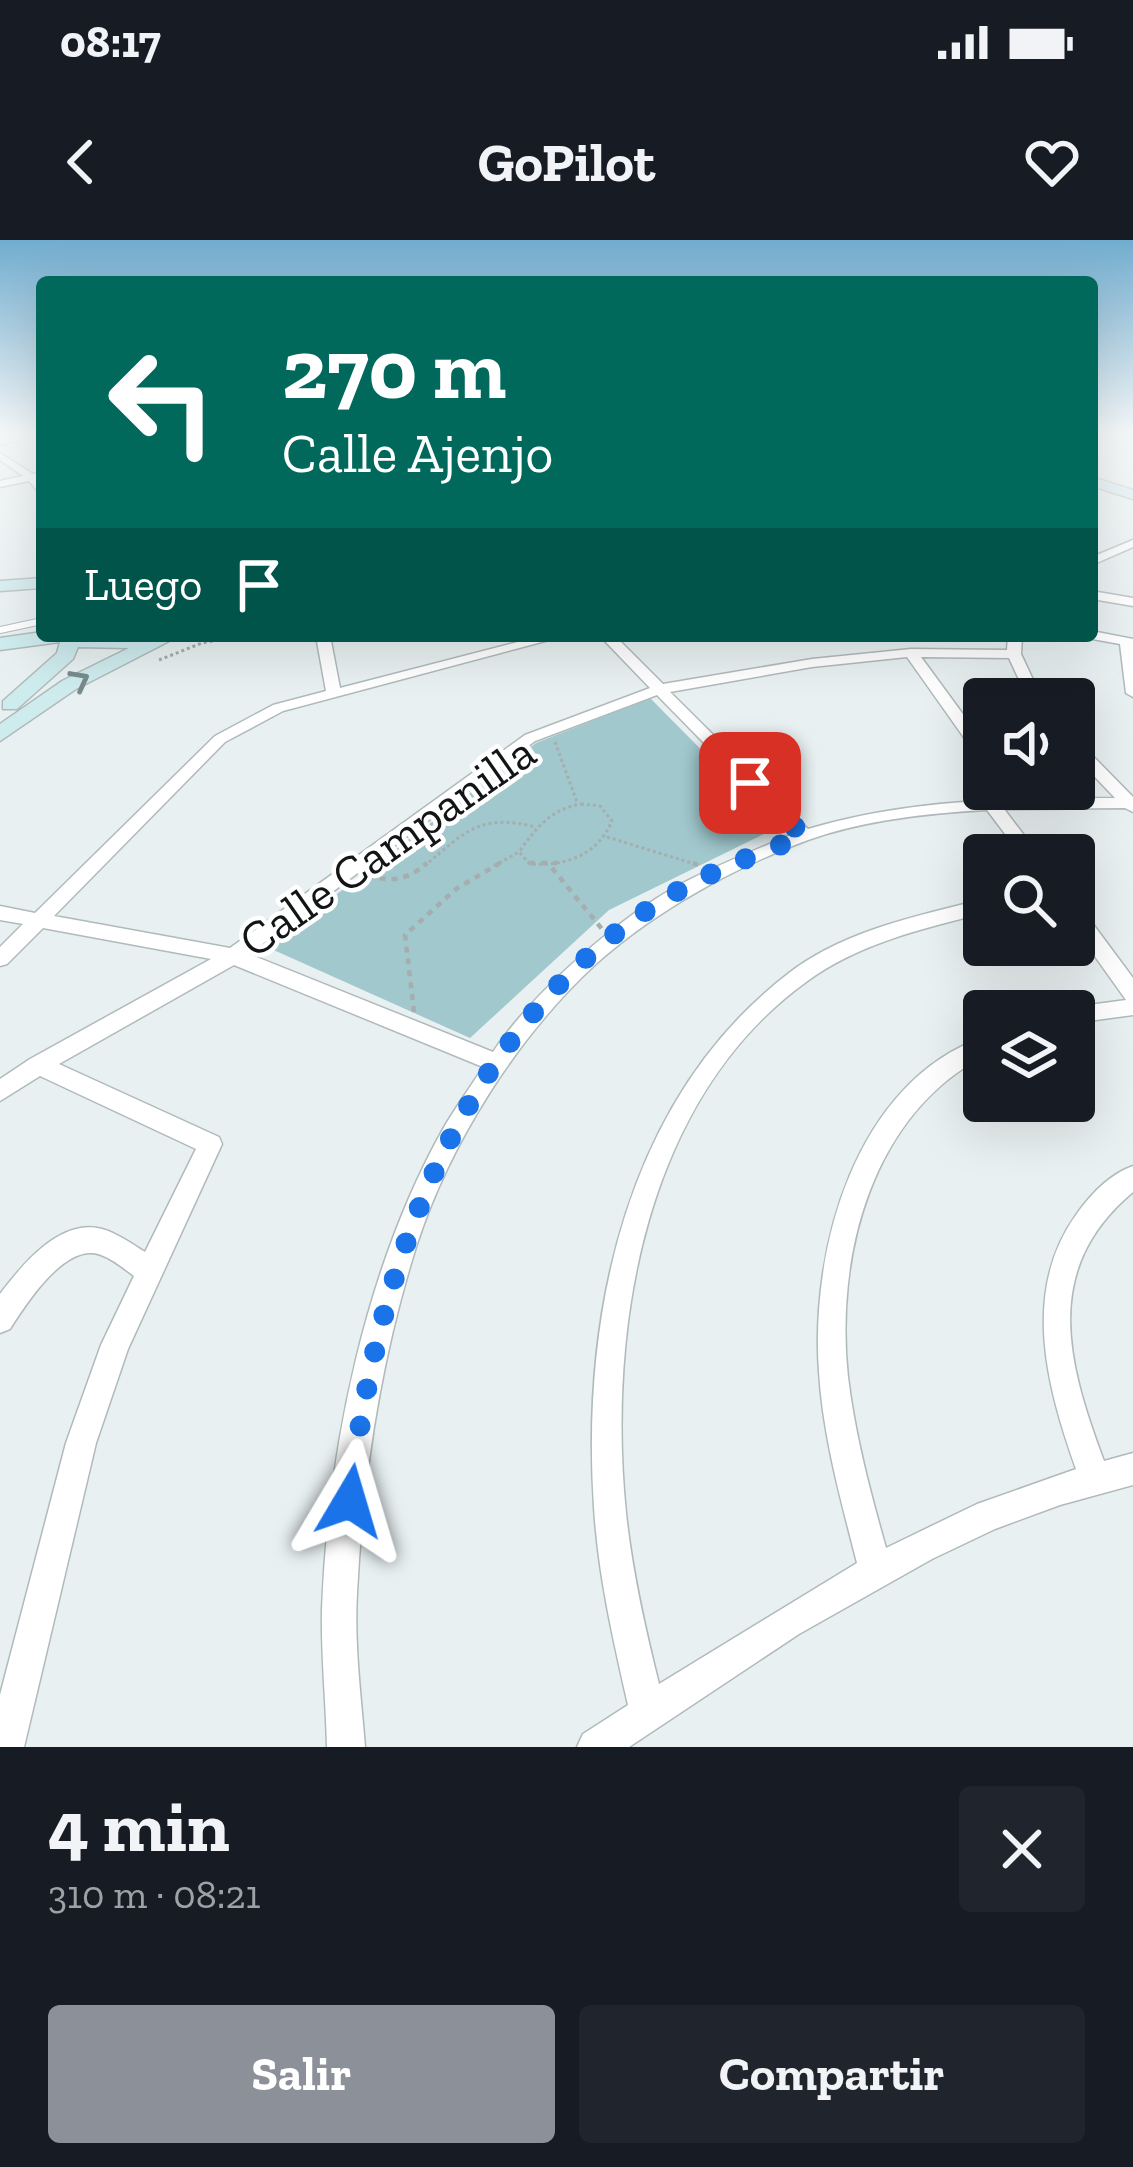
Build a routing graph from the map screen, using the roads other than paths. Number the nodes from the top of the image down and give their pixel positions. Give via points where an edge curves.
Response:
1 (1133, 543) edge
2 (1098, 558) edge
3 (36, 584) edge
4 (0, 586) edge
5 (1098, 596) edge
6 (1133, 602) edge
7 (36, 622) edge
8 (0, 630) edge
9 (1098, 636) edge
10 (36, 640) edge
11 (62, 642) edge
12 (95, 642) edge
13 (136, 642) edge
14 (159, 642) edge
15 (323, 642) edge
16 (534, 642) edge
17 (613, 642) edge
18 (1129, 643) edge
19 (0, 644) edge
20 (1014, 645) edge
21 (911, 653) junction
22 (1027, 678) edge
23 (661, 689) junction
24 (1133, 693) edge
25 (334, 694) junction
26 (0, 716) edge
27 (963, 725) edge
28 (0, 734) edge
29 (1095, 767) edge
30 (1095, 804) edge
31 (1132, 804) edge
32 (963, 807) edge
33 (804, 836) junction
34 (963, 910) edge
35 (0, 913) edge
36 (39, 920) junction
37 (1095, 942) edge
38 (233, 956) junction
39 (0, 958) edge
40 (1133, 994) edge
41 (1133, 1007) edge
42 (1095, 1012) edge
43 (963, 1056) edge
44 (494, 1062) junction
45 (38, 1064) junction
46 (0, 1091) edge
47 (1133, 1177) edge
48 (149, 1270) junction
49 (0, 1319) edge
50 (1133, 1468) edge
51 (1094, 1477) junction
52 (875, 1569) junction
53 (648, 1713) junction
54 (5, 1747) edge
55 (346, 1747) edge
56 (596, 1747) edge

1 - 2 street
3 - 4 main road
5 - 6 street
7 - 8 lane
9 - 18 street
10 - 19 main road
11 - 26 main road via 66,655
12 - 13 main road
28 -> 14 main road via 69,685
15 - 25 street
16 - 25 street
17 - 23 street
18 - 24 street
20 - 21 street, Calle Campanilla
20 - 22 street
21 - 23 street, Calle Campanilla
21 - 27 street
23 - 33 street
23 - 38 street, Calle Campanilla via 530,739
25 - 36 street via 278,709 220,739
29 - 31 street
30 - 31 street
32 - 33 street
33 - 44 street via 715,871 609,938
34 - 53 street via 902,923 812,966 734,1029 662,1139 638,1199 620,1277 608,1480 624,1616
35 - 36 street
36 - 38 street
36 - 39 street
37 - 40 street
38 - 44 street
38 - 45 street, Calle Campanilla
41 - 42 street
43 - 52 street via 877,1141 832,1276 833,1375
44 - 55 street via 421,1200 373,1352 340,1595
45 - 46 street, Calle Campanilla
45 - 48 street via 211,1144
47 - 51 street via 1070,1247 1055,1318 1057,1362
48 - 49 street via 84,1240 37,1273
48 - 54 street via 81,1443
50 - 51 street
51 - 52 street
52 - 53 street
53 - 56 street

